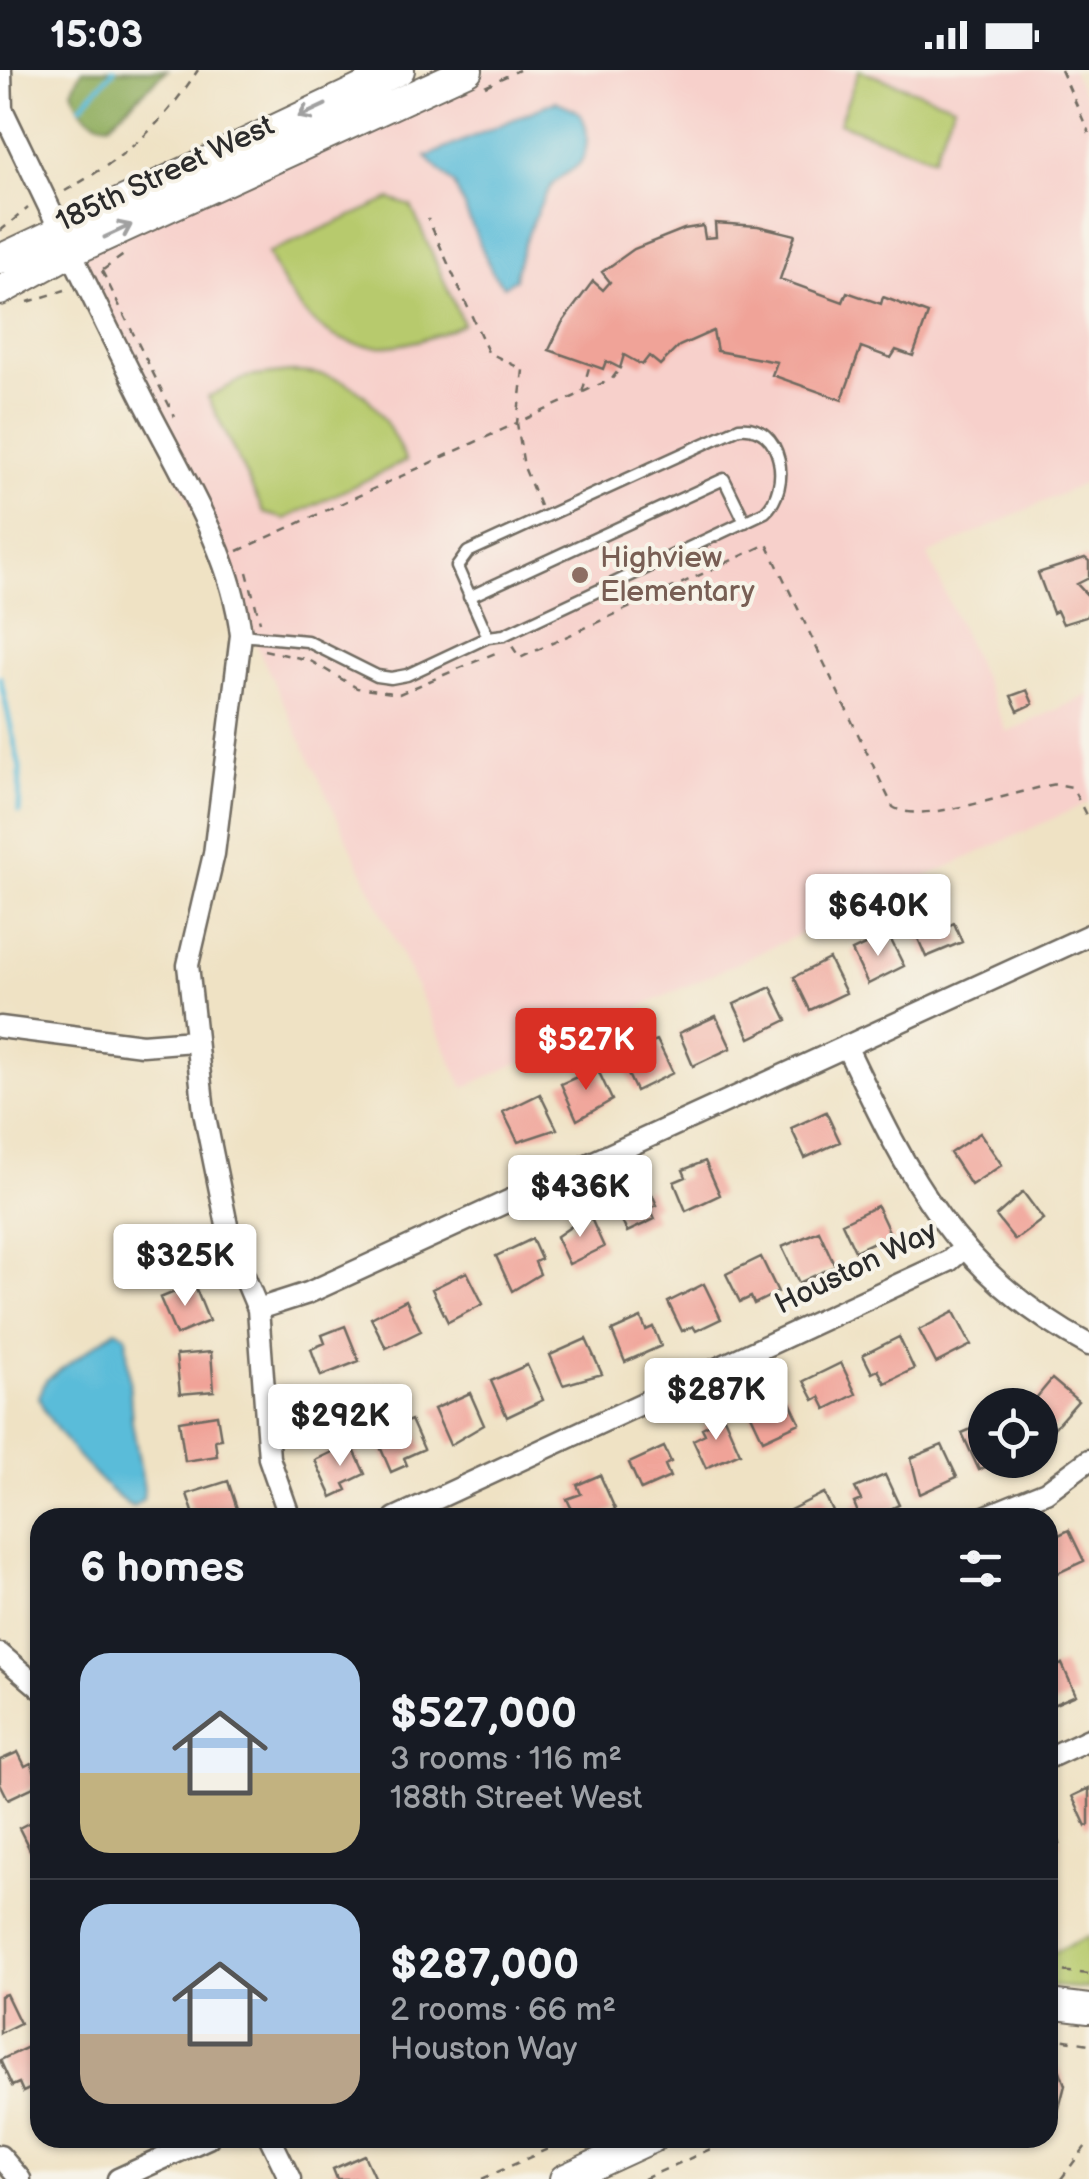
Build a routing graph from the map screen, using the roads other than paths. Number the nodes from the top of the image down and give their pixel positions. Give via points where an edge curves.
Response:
1 (1, 70) edge
2 (400, 70) edge
3 (468, 70) edge
4 (64, 241) junction
5 (0, 259) edge
6 (0, 291) edge
7 (745, 522) junction
8 (469, 597) junction
9 (252, 636) junction
10 (488, 637) junction
11 (1089, 935) edge
12 (0, 1026) edge
13 (193, 1041) junction
14 (846, 1046) junction
15 (962, 1250) junction
16 (258, 1309) junction
17 (1089, 1346) edge
18 (1089, 1460) edge
19 (286, 1508) edge
20 (416, 1508) edge
21 (1007, 1508) edge
22 (0, 1654) edge
23 (30, 1680) edge
24 (1089, 1739) edge
25 (1058, 1753) edge
26 (1058, 2005) edge
27 (1089, 2009) edge
28 (186, 2148) edge
29 (275, 2148) edge
30 (631, 2148) edge
31 (0, 2156) edge
32 (20, 2179) edge
33 (118, 2179) edge
34 (290, 2179) edge
35 (564, 2179) edge

1 - 4 street via 2,109
2 -> 4 street, 185th Street West
4 -> 3 street, 185th Street West
4 - 5 street, 185th Street West
4 - 6 street, 185th Street West
4 - 9 street
7 - 8 lane via 724,479
7 - 8 lane via 772,505 783,478 768,440 747,427 460,558
7 - 10 lane
8 - 10 lane
9 - 10 lane via 307,641 392,678
9 - 13 street via 188,965
11 - 14 street
12 - 13 street via 142,1045
13 - 16 street via 230,1245
14 - 15 street via 912,1180
14 - 16 street via 308,1293
15 - 17 street via 1022,1304
15 - 20 street, Houston Way
16 - 19 street via 269,1458
18 - 21 street via 1046,1492
22 - 23 street
24 - 25 street
26 - 27 street
28 - 33 street
29 - 34 street
30 - 35 street
31 - 32 street

